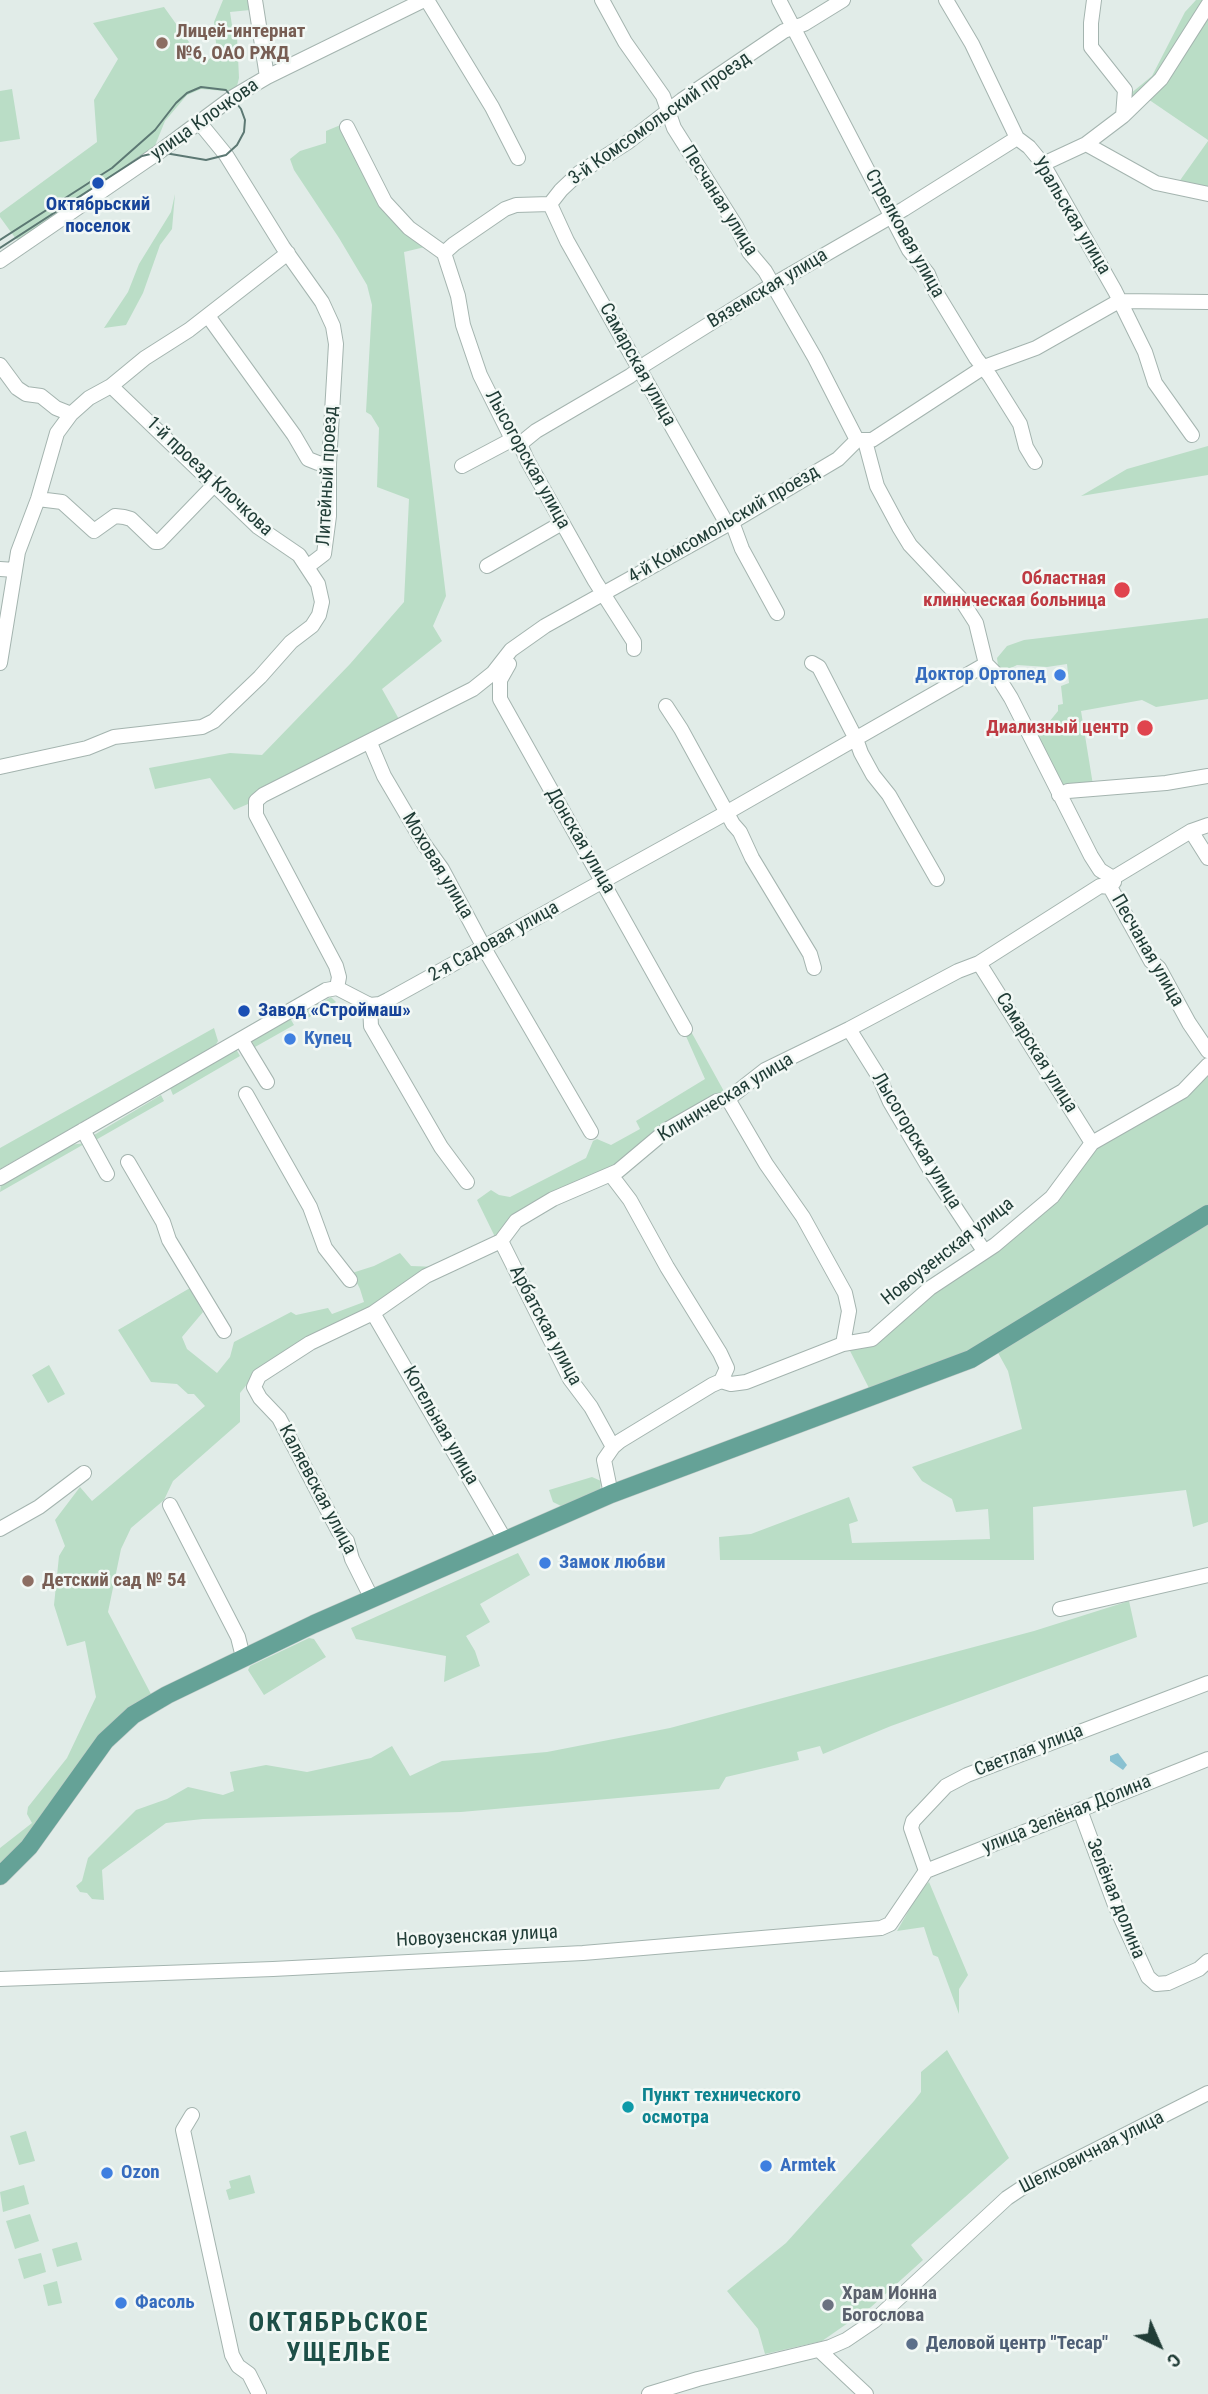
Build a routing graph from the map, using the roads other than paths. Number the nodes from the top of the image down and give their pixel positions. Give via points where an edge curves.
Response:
1 (255, 0) edge
2 (426, 0) edge
3 (602, 0) edge
4 (779, 0) edge
5 (843, 0) edge
6 (946, 0) edge
7 (1094, 0) edge
8 (1208, 5) edge
9 (394, 7) edge
10 (795, 29) junction
11 (267, 77) junction
12 (669, 111) junction
13 (1123, 116) junction
14 (199, 122) junction
15 (347, 127) dead end
16 (1017, 138) junction
17 (1086, 144) junction
18 (518, 158) dead end
19 (1043, 164) junction
20 (1208, 194) edge
21 (550, 204) junction
22 (893, 216) junction
23 (288, 253) junction
24 (444, 253) junction
25 (0, 261) edge
26 (773, 285) junction
27 (1119, 301) junction
28 (1208, 302) edge
29 (208, 316) junction
30 (0, 365) edge
31 (984, 367) junction
32 (639, 368) junction
33 (111, 386) junction
34 (71, 414) junction
35 (1192, 435) dead end
36 (517, 441) junction
37 (861, 441) junction
38 (1035, 462) dead end
39 (329, 464) junction
40 (462, 466) dead end
41 (214, 485) junction
42 (38, 499) junction
43 (562, 523) junction
44 (729, 523) junction
45 (487, 566) dead end
46 (307, 567) junction
47 (0, 569) edge
48 (16, 570) junction
49 (603, 593) junction
50 (777, 613) dead end
51 (634, 649) dead end
52 (512, 650) junction
53 (0, 663) edge
54 (812, 663) dead end
55 (986, 664) junction
56 (666, 706) dead end
57 (856, 739) junction
58 (370, 743) junction
59 (0, 767) edge
60 (1208, 776) edge
61 (1059, 794) junction
62 (726, 813) junction
63 (1208, 825) edge
64 (1191, 831) junction
65 (1208, 858) edge
66 (937, 879) dead end
67 (1106, 880) junction
68 (603, 881) junction
69 (484, 948) junction
70 (979, 963) junction
71 (814, 968) dead end
72 (337, 988) junction
73 (370, 1004) junction
74 (685, 1028) dead end
75 (849, 1029) junction
76 (241, 1039) junction
77 (1208, 1051) edge
78 (1208, 1065) edge
79 (268, 1082) dead end
80 (246, 1094) dead end
81 (728, 1099) junction
82 (83, 1130) junction
83 (591, 1132) dead end
84 (1092, 1143) junction
85 (128, 1161) dead end
86 (107, 1174) dead end
87 (611, 1174) junction
88 (0, 1178) edge
89 (467, 1182) dead end
90 (1208, 1214) edge
91 (501, 1241) junction
92 (985, 1251) junction
93 (350, 1280) dead end
94 (373, 1313) junction
95 (224, 1331) dead end
96 (843, 1345) junction
97 (721, 1381) junction
98 (254, 1387) joint
99 (613, 1447) junction
100 (84, 1473) dead end
101 (611, 1493) junction
102 (170, 1505) dead end
103 (0, 1529) edge
104 (505, 1540) junction
105 (1208, 1575) edge
106 (372, 1599) junction
107 (1060, 1609) dead end
108 (243, 1657) junction
109 (1208, 1683) edge
110 (1208, 1759) edge
111 (1080, 1810) junction
112 (926, 1871) junction
113 (0, 1876) edge
114 (1208, 1961) edge
115 (0, 1979) edge
116 (1208, 2093) edge
117 (192, 2115) dead end
118 (819, 2350) junction
119 (259, 2394) edge
120 (649, 2394) edge
121 (866, 2394) edge

1 - 11 street
2 - 9 street, улица Клочкова
2 - 18 street
3 - 12 street, Песчаная улица
4 - 10 street, Стрелковая улица
5 - 10 street, 3-й Комсомольский проезд
6 - 16 street, Уральская улица
7 - 13 street via 1091,47 1125,90
8 - 13 street via 1161,79
9 - 11 street, улица Клочкова
10 - 12 street, 3-й Комсомольский проезд via 784,31
10 - 22 street, Стрелковая улица
11 - 14 street, улица Клочкова
12 - 21 street, 3-й Комсомольский проезд via 579,173
12 - 26 street, Песчаная улица via 674,128 748,253
13 - 17 street
14 - 23 street, Литейный проезд via 226,155
14 - 25 street, улица Клочкова
15 - 24 street via 385,202 409,228
16 - 19 street, Уральская улица
16 - 22 street, Вяземская улица
17 - 19 street
17 - 20 street via 1156,183
19 - 27 street, Уральская улица
21 - 24 street via 505,209
21 - 32 street, Самарская улица
22 - 26 street, Вяземская улица
22 - 31 street, Стрелковая улица via 909,250
23 - 29 street
23 - 39 street, Литейный проезд via 322,302 336,344
24 - 36 street, Лысогорская улица via 480,375
26 - 32 street, Вяземская улица
26 - 37 street, Песчаная улица
27 - 28 street
27 - 31 street, 4-й Комсомольский проезд via 1036,348
27 - 35 street, Уральская улица via 1155,383
29 - 33 street
29 - 39 street via 308,459
30 - 34 street via 17,388
31 - 37 street, 4-й Комсомольский проезд via 872,440
31 - 38 street, Стрелковая улица via 1020,424
32 - 36 street, Вяземская улица
32 - 44 street, Самарская улица
33 - 34 street
33 - 41 street, 1-й проезд Клочкова
34 - 42 street via 57,433
36 - 40 street, Вяземская улица
36 - 43 street, Лысогорская улица
37 - 44 street, 4-й Комсомольский проезд
37 - 55 street, Песчаная улица via 877,486 910,545 976,622
39 - 46 street, Литейный проезд via 324,554
41 - 42 street via 159,542 124,516 114,516 94,531 62,502
41 - 46 street, 1-й проезд Клочкова via 258,527 299,555
42 - 48 street
43 - 45 street
43 - 49 street, Лысогорская улица
44 - 49 street, 4-й Комсомольский проезд
44 - 50 street, Самарская улица
46 - 59 street, Литейный проезд via 322,602 312,625 214,721 202,727 114,737 87,748
47 - 48 street
48 - 53 street
49 - 51 street, Лысогорская улица
49 - 52 street, 4-й Комсомольский проезд
52 - 58 street, 4-й Комсомольский проезд via 493,674 473,689
52 - 68 street, Донская улица via 500,680 500,699
54 - 57 street via 819,667
55 - 57 street, 2-я Садовая улица
55 - 61 street, Песчаная улица via 1004,686
56 - 62 street
57 - 62 street, 2-я Садовая улица
57 - 66 street
58 - 69 street, Моховая улица via 384,776
58 - 72 street, 4-й Комсомольский проезд via 256,801 260,825 336,966
60 - 61 street
61 - 67 street, Песчаная улица
62 - 68 street, 2-я Садовая улица
62 - 71 street
63 - 64 street, Клиническая улица
64 - 65 street
64 - 67 street, Клиническая улица
67 - 70 street, Клиническая улица
67 - 77 street, Песчаная улица
68 - 69 street, 2-я Садовая улица
68 - 74 street, Донская улица
69 - 73 street, 2-я Садовая улица via 380,1004
69 - 83 street, Моховая улица
70 - 75 street, Клиническая улица
70 - 84 street, Самарская улица
72 - 73 street
72 - 76 street
73 - 89 street via 370,1026 441,1147
75 - 81 street, Клиническая улица via 765,1070
75 - 92 street, Лысогорская улица via 929,1168
76 - 79 street
76 - 82 street
78 - 84 street, Новоузенская улица via 1183,1091
80 - 93 street via 310,1207 325,1248
81 - 87 street, Клиническая улица via 668,1129
81 - 96 street via 845,1293 849,1311
82 - 86 street
82 - 88 street
84 - 92 street, Новоузенская улица via 1052,1197
85 - 95 street
87 - 91 street, Клиническая улица via 525,1215
87 - 97 street via 720,1353 727,1368
90 - 101 main road via 971,1359
91 - 94 street, Клиническая улица via 426,1276
91 - 99 street, Арбатская улица via 570,1379
92 - 96 street, Новоузенская улица via 930,1288 872,1339
94 - 98 street, Клиническая улица via 310,1343 259,1376
94 - 104 street, Котельная улица
96 - 97 street, Новоузенская улица via 746,1382
97 - 99 street, Новоузенская улица
98 - 106 street, Каляевская улица via 279,1418 347,1541
99 - 101 street via 604,1461
100 - 103 street
101 - 104 main road
102 - 108 street via 238,1637
104 - 106 main road
105 - 107 street
106 - 108 main road
108 - 113 main road via 167,1695 119,1727 30,1847
109 - 112 street, Светлая улица via 946,1786 911,1828
110 - 111 street, улица Зелёная Долина
111 - 112 street, улица Зелёная Долина
111 - 114 street, Зелёная долина via 1148,1977 1156,1984 1168,1983
112 - 115 street, Новоузенская улица via 890,1924 881,1928 583,1953
116 - 118 street, Шелковичная улица via 1028,2184 861,2331
117 - 119 street via 183,2130 232,2355
118 - 120 street, Шелковичная улица
118 - 121 street

